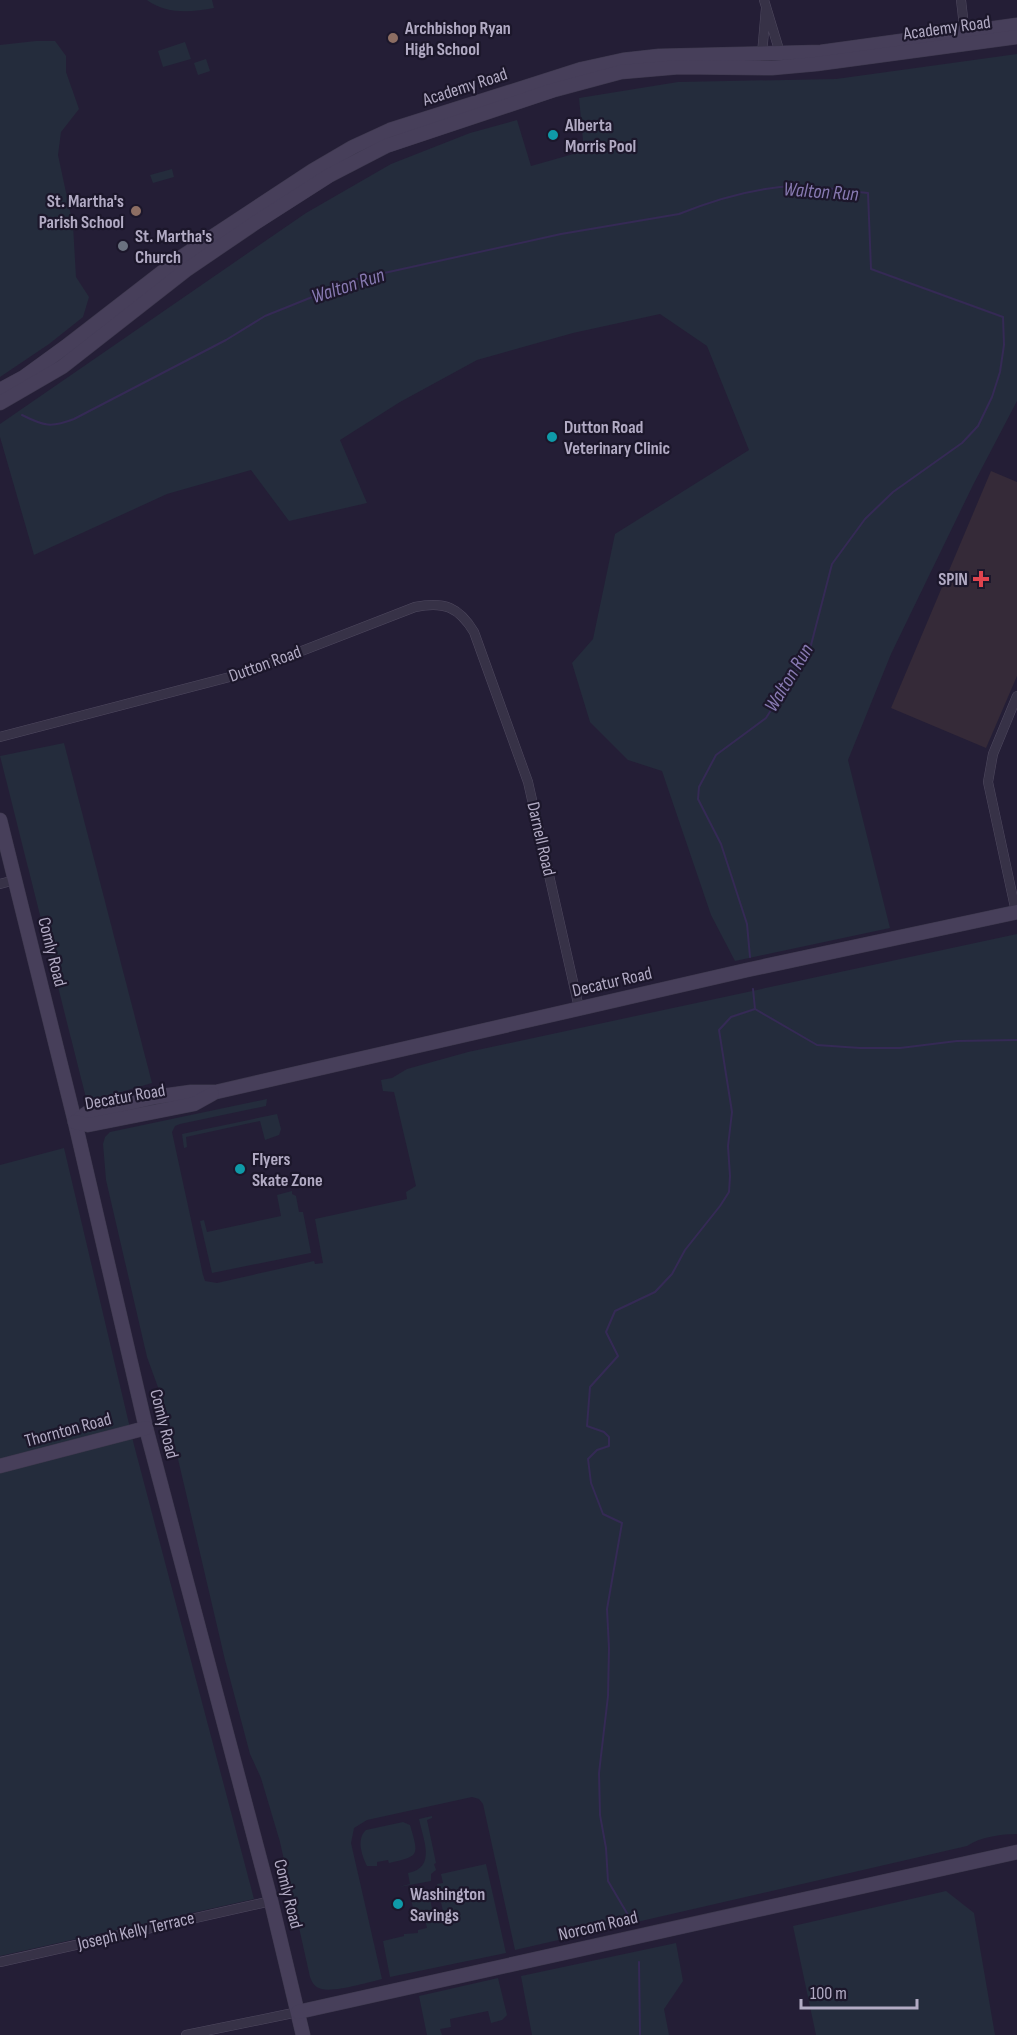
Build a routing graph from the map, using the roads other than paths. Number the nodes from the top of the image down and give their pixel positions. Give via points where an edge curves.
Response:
1 (960, 0) edge
2 (765, 4) edge
3 (1017, 25) edge
4 (1017, 37) edge
5 (966, 38) junction
6 (780, 53) junction
7 (762, 54) junction
8 (772, 68) junction
9 (115, 317) junction
10 (0, 390) edge
11 (0, 403) edge
12 (489, 674) joint
13 (1017, 696) edge
14 (0, 737) edge
15 (0, 820) edge
16 (15, 880) junction
17 (0, 884) edge
18 (1016, 912) edge
19 (579, 1008) junction
20 (75, 1122) junction
21 (146, 1428) junction
22 (0, 1466) edge
23 (1017, 1852) edge
24 (272, 1901) junction
25 (0, 1962) edge
26 (298, 2012) junction
27 (201, 2033) edge
28 (186, 2035) edge
29 (303, 2035) edge

1 - 5 street
2 - 6 street
2 - 7 street
3 - 5 street, Academy Road
4 - 5 street, Academy Road
5 - 6 street, Academy Road
5 - 8 street, Academy Road
6 - 7 street, Academy Road
6 - 8 street
7 - 8 street
7 - 9 street, Academy Road via 622,60 390,130 312,171 183,256
8 - 9 street, Academy Road via 680,67 621,72 386,146 330,175
9 - 10 street, Academy Road
9 - 11 street, Academy Road via 62,367
12 - 14 street, Dutton Road via 465,618 440,604 429,604 244,673
12 - 19 street, Darnell Road via 528,782
13 - 18 street via 993,754 988,782
15 - 16 street, Comly Road
16 - 17 street
16 - 20 street, Comly Road
18 - 19 street, Decatur Road
19 - 20 street, Decatur Road via 216,1092 194,1104 91,1125
20 - 21 street, Comly Road
21 - 22 street, Thornton Road
21 - 24 street, Comly Road
23 - 26 street, Norcom Road
24 - 25 street, Joseph Kelly Terrace
24 - 26 street, Comly Road
26 - 27 street, Norcom Road
26 - 29 street, Comly Road
27 - 28 street, Norcom Road

